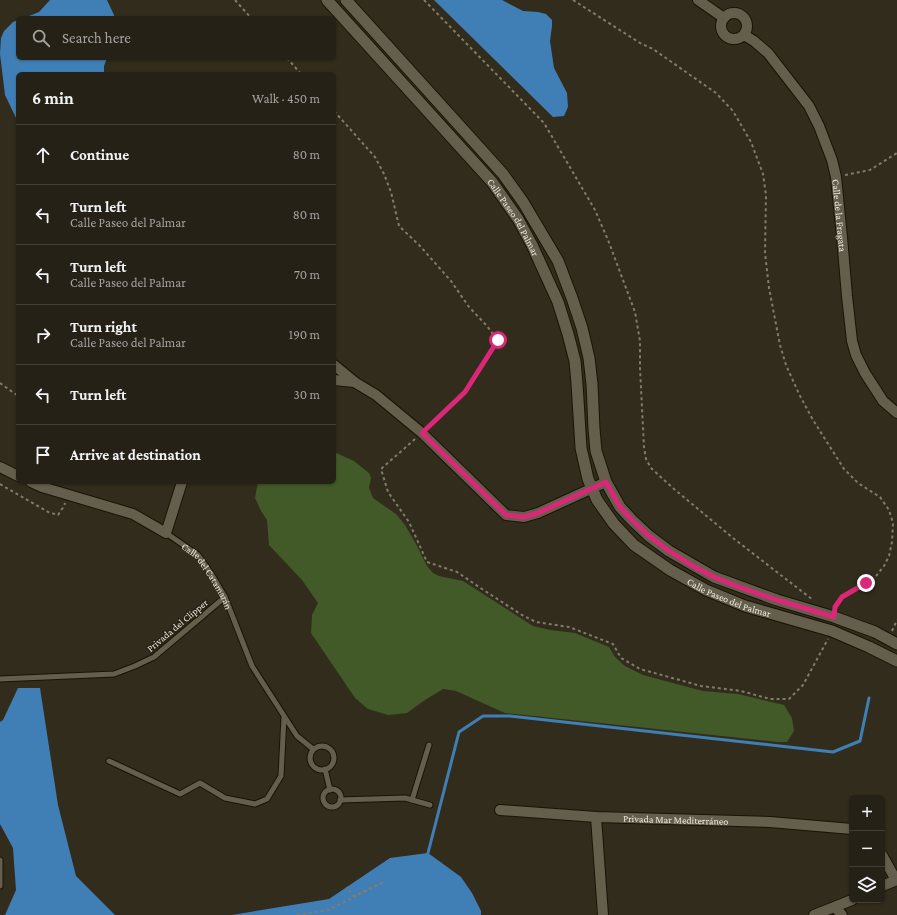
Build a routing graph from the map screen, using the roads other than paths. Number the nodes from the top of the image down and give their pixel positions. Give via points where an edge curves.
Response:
1 (327, 0) edge
2 (346, 0) edge
3 (698, 0) edge
4 (724, 18) junction
5 (744, 35) junction
6 (336, 367) edge
7 (336, 380) edge
8 (356, 383) junction
9 (897, 413) edge
10 (0, 467) edge
11 (16, 475) edge
12 (606, 482) junction
13 (35, 484) edge
14 (181, 484) edge
15 (592, 489) junction
16 (166, 532) junction
17 (225, 597) junction
18 (875, 632) junction
19 (897, 644) edge
20 (869, 647) junction
21 (897, 661) edge
22 (0, 679) edge
23 (284, 717) junction
24 (429, 745) dead end
25 (313, 749) junction
26 (109, 761) dead end
27 (326, 769) junction
28 (330, 790) junction
29 (340, 800) junction
30 (412, 800) junction
31 (430, 805) dead end
32 (500, 810) dead end
33 (596, 817) junction
34 (849, 829) edge
35 (0, 860) edge
36 (885, 860) edge
37 (896, 880) edge
38 (885, 885) edge
39 (0, 886) edge
40 (849, 902) edge
41 (838, 911) edge
42 (603, 915) edge
43 (814, 915) edge

1 - 15 street, Calle Paseo del Palmar via 492,182 522,225 558,302 568,334 575,361 581,448
2 - 12 street, Calle Paseo del Palmar via 503,174 558,261 582,328 589,358 596,451
3 - 4 street
4 - 5 street via 721,24 726,36 738,38
4 - 5 street via 736,13 743,16 747,22
5 - 9 street, Calle de la Fragata via 768,53 809,106 819,126 836,177 847,296 856,355 883,402
6 - 8 street
7 - 8 street
8 - 15 street via 376,395 422,433 506,515 524,517 538,513
10 - 11 street
12 - 15 street
12 - 18 street, Calle Paseo del Palmar via 620,507 632,520 649,536 693,566 739,587
13 - 16 street, Calle del Catamarán via 133,514
14 - 16 street
15 - 20 street, Calle Paseo del Palmar via 614,524 629,540 670,570 706,590 745,606 832,631
16 - 17 lane, Calle del Catamarán via 198,555
17 - 22 lane, Privada del Clipper via 154,657 114,674
17 - 23 lane, Calle del Catamarán via 252,666
18 - 19 street, Calle Paseo del Palmar
18 - 20 street
20 - 21 street, Calle Paseo del Palmar
23 - 25 lane, Calle del Catamarán via 297,736
23 - 26 lane via 281,776 267,799 255,804 225,798 200,783 180,794
24 - 30 lane
25 - 27 lane via 310,763 318,770
25 - 27 lane via 323,746 332,752 333,762
27 - 28 lane
28 - 29 lane via 337,791
28 - 29 lane via 325,793 324,803 333,807
29 - 30 lane
30 - 31 lane
32 - 33 street, Privada Mar Mediterráneo
33 - 34 street, Privada Mar Mediterráneo via 770,822
33 - 42 street
35 - 39 lane
36 - 37 street
37 - 38 street
40 - 41 street
41 - 43 street

